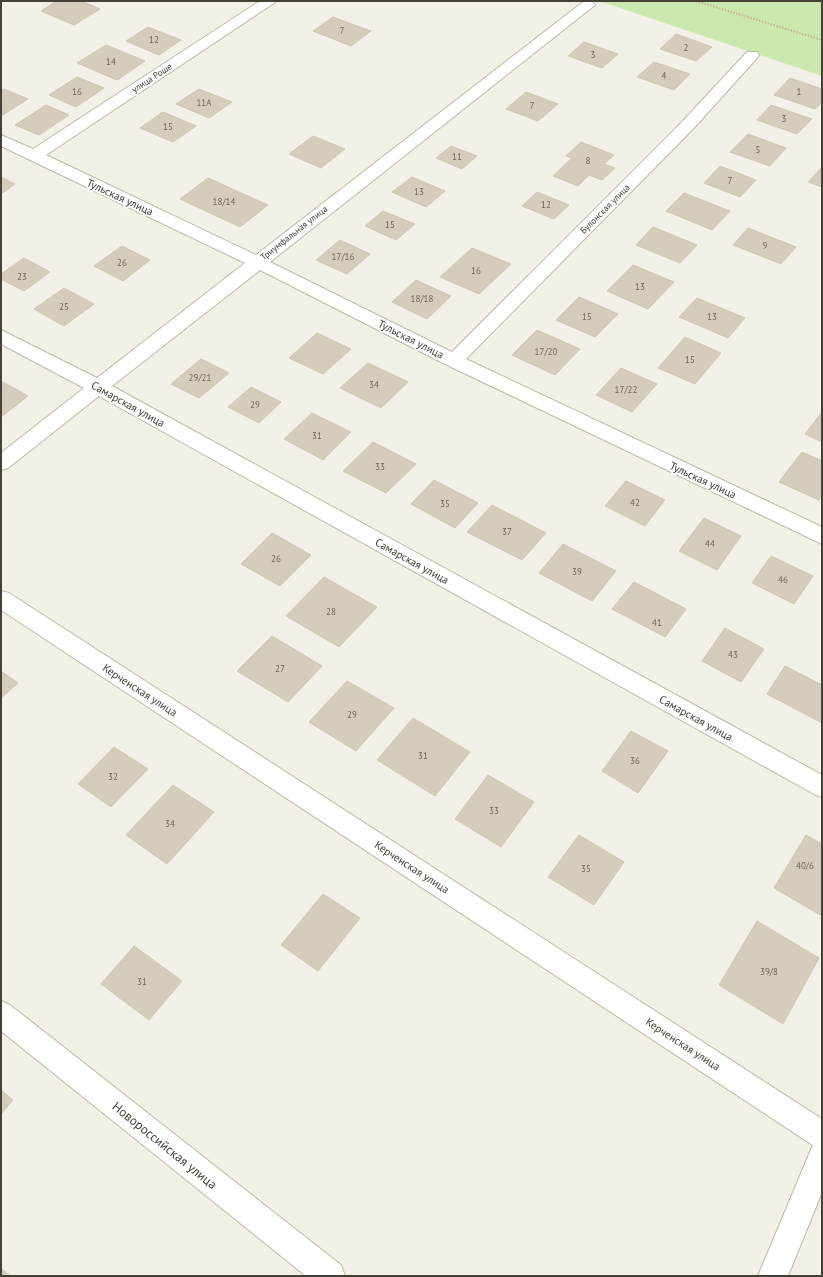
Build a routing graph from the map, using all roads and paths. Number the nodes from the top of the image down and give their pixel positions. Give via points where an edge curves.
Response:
1 (270, 1) edge
2 (696, 1) edge
3 (588, 5) dead end
4 (822, 40) edge
5 (752, 55) dead end
6 (1, 140) edge
7 (34, 156) junction
8 (257, 262) junction
9 (1, 336) edge
10 (454, 361) junction
11 (98, 387) junction
12 (1, 463) edge
13 (822, 536) edge
14 (1, 599) edge
15 (822, 787) edge
16 (1, 1014) edge
17 (822, 1135) edge
18 (822, 1157) edge
19 (330, 1276) edge
20 (773, 1276) edge

1 - 7 street, улица Роше
2 - 4 path
3 - 8 street, Триумфальная улица
5 - 10 street, Булонская улица via 687,126
6 - 7 street, Тульская улица
7 - 8 street, Тульская улица
8 - 10 street, Тульская улица
8 - 11 street, Триумфальная улица
9 - 11 street, Самарская улица
10 - 13 street, Тульская улица
11 - 12 street, Триумфальная улица
11 - 15 street, Самарская улица
14 - 17 street, Керченская улица
16 - 19 street, Новороссийская улица
18 - 20 street

